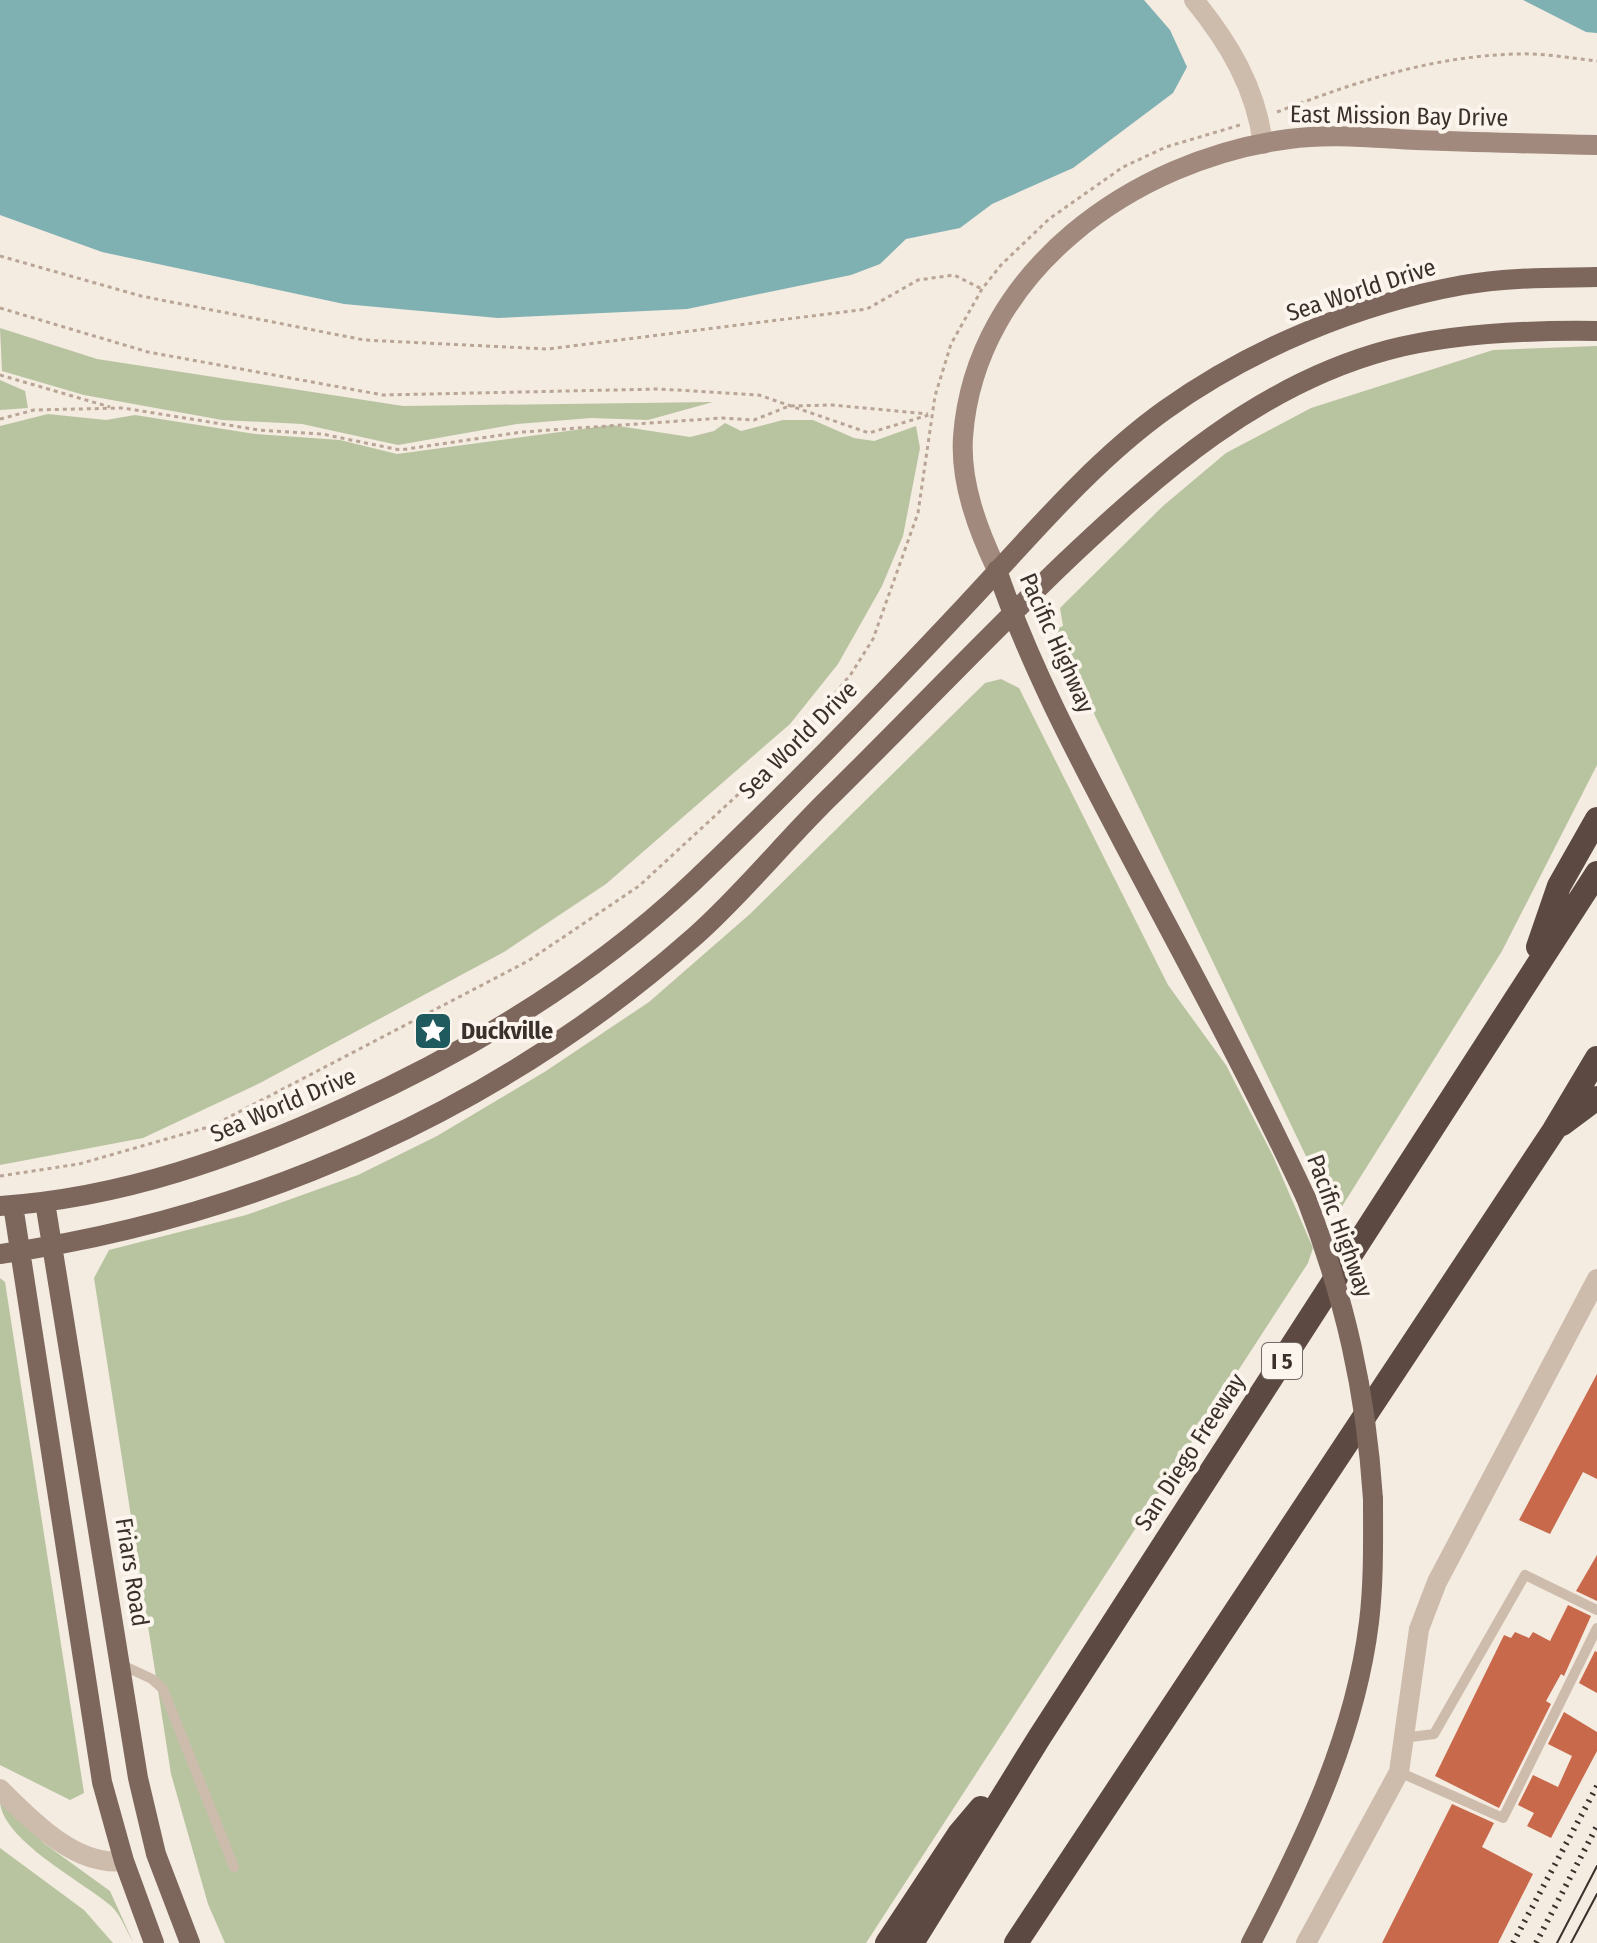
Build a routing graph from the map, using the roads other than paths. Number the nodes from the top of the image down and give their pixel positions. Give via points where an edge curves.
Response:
1 (1194, 0) edge
2 (1263, 144) junction
3 (1597, 145) edge
4 (1597, 277) edge
5 (1597, 331) edge
6 (997, 570) junction
7 (1012, 614) junction
8 (1597, 819) edge
9 (1597, 873) edge
10 (1525, 984) junction
11 (1597, 1058) edge
12 (1597, 1098) edge
13 (1554, 1130) junction
14 (45, 1202) junction
15 (7, 1206) edge
16 (55, 1247) junction
17 (10, 1253) edge
18 (1597, 1279) edge
19 (1597, 1610) edge
20 (1597, 1628) edge
21 (120, 1664) junction
22 (1039, 1738) junction
23 (1403, 1738) junction
24 (1399, 1772) junction
25 (0, 1789) edge
26 (124, 1861) junction
27 (234, 1867) dead end
28 (154, 1943) edge
29 (190, 1943) edge
30 (887, 1943) edge
31 (912, 1943) edge
32 (1016, 1943) edge
33 (1251, 1943) edge
34 (1306, 1943) edge

1 - 2 street via 1233,53 1252,93
2 - 3 main road, East Mission Bay Drive via 1291,138 1371,138
2 - 6 main road, East Mission Bay Drive via 1228,150 1136,188 1086,222 1034,269 1008,305 978,365 963,439 976,520
4 - 6 main road, Sea World Drive via 1519,278 1461,286 1305,331 1163,412 1102,463
5 - 7 main road via 1415,344 1350,364 1262,402 1143,490
6 - 7 main road, Pacific Highway
6 - 14 main road, Sea World Drive via 689,886 619,947 530,1011 430,1068 249,1151 195,1169
7 - 16 main road via 696,935 518,1069 325,1167 229,1202
7 - 33 main road, Pacific Highway, bridge via 1098,794 1306,1198 1335,1273 1368,1422 1373,1499 1369,1623 1345,1732 1318,1806
8 - 10 highway via 1559,886
9 - 10 highway, San Diego Freeway / I 5
10 - 22 highway, San Diego Freeway / I 5
11 - 13 highway
12 - 13 highway
13 - 32 highway
14 - 15 main road, Sea World Drive
14 - 16 main road, Friars Road
15 - 17 main road
16 - 17 main road
16 - 21 main road, Friars Road
17 - 26 main road via 102,1782
18 - 23 street via 1437,1582 1419,1629
19 - 23 lane via 1525,1575 1434,1734
20 - 24 lane via 1503,1818
21 - 27 lane via 163,1689
21 - 29 main road, Friars Road via 156,1854
22 - 30 highway via 959,1834
22 - 31 highway, San Diego Freeway / I 5
23 - 24 street
24 - 34 street
25 - 26 street via 29,1817 87,1857
26 - 28 main road

